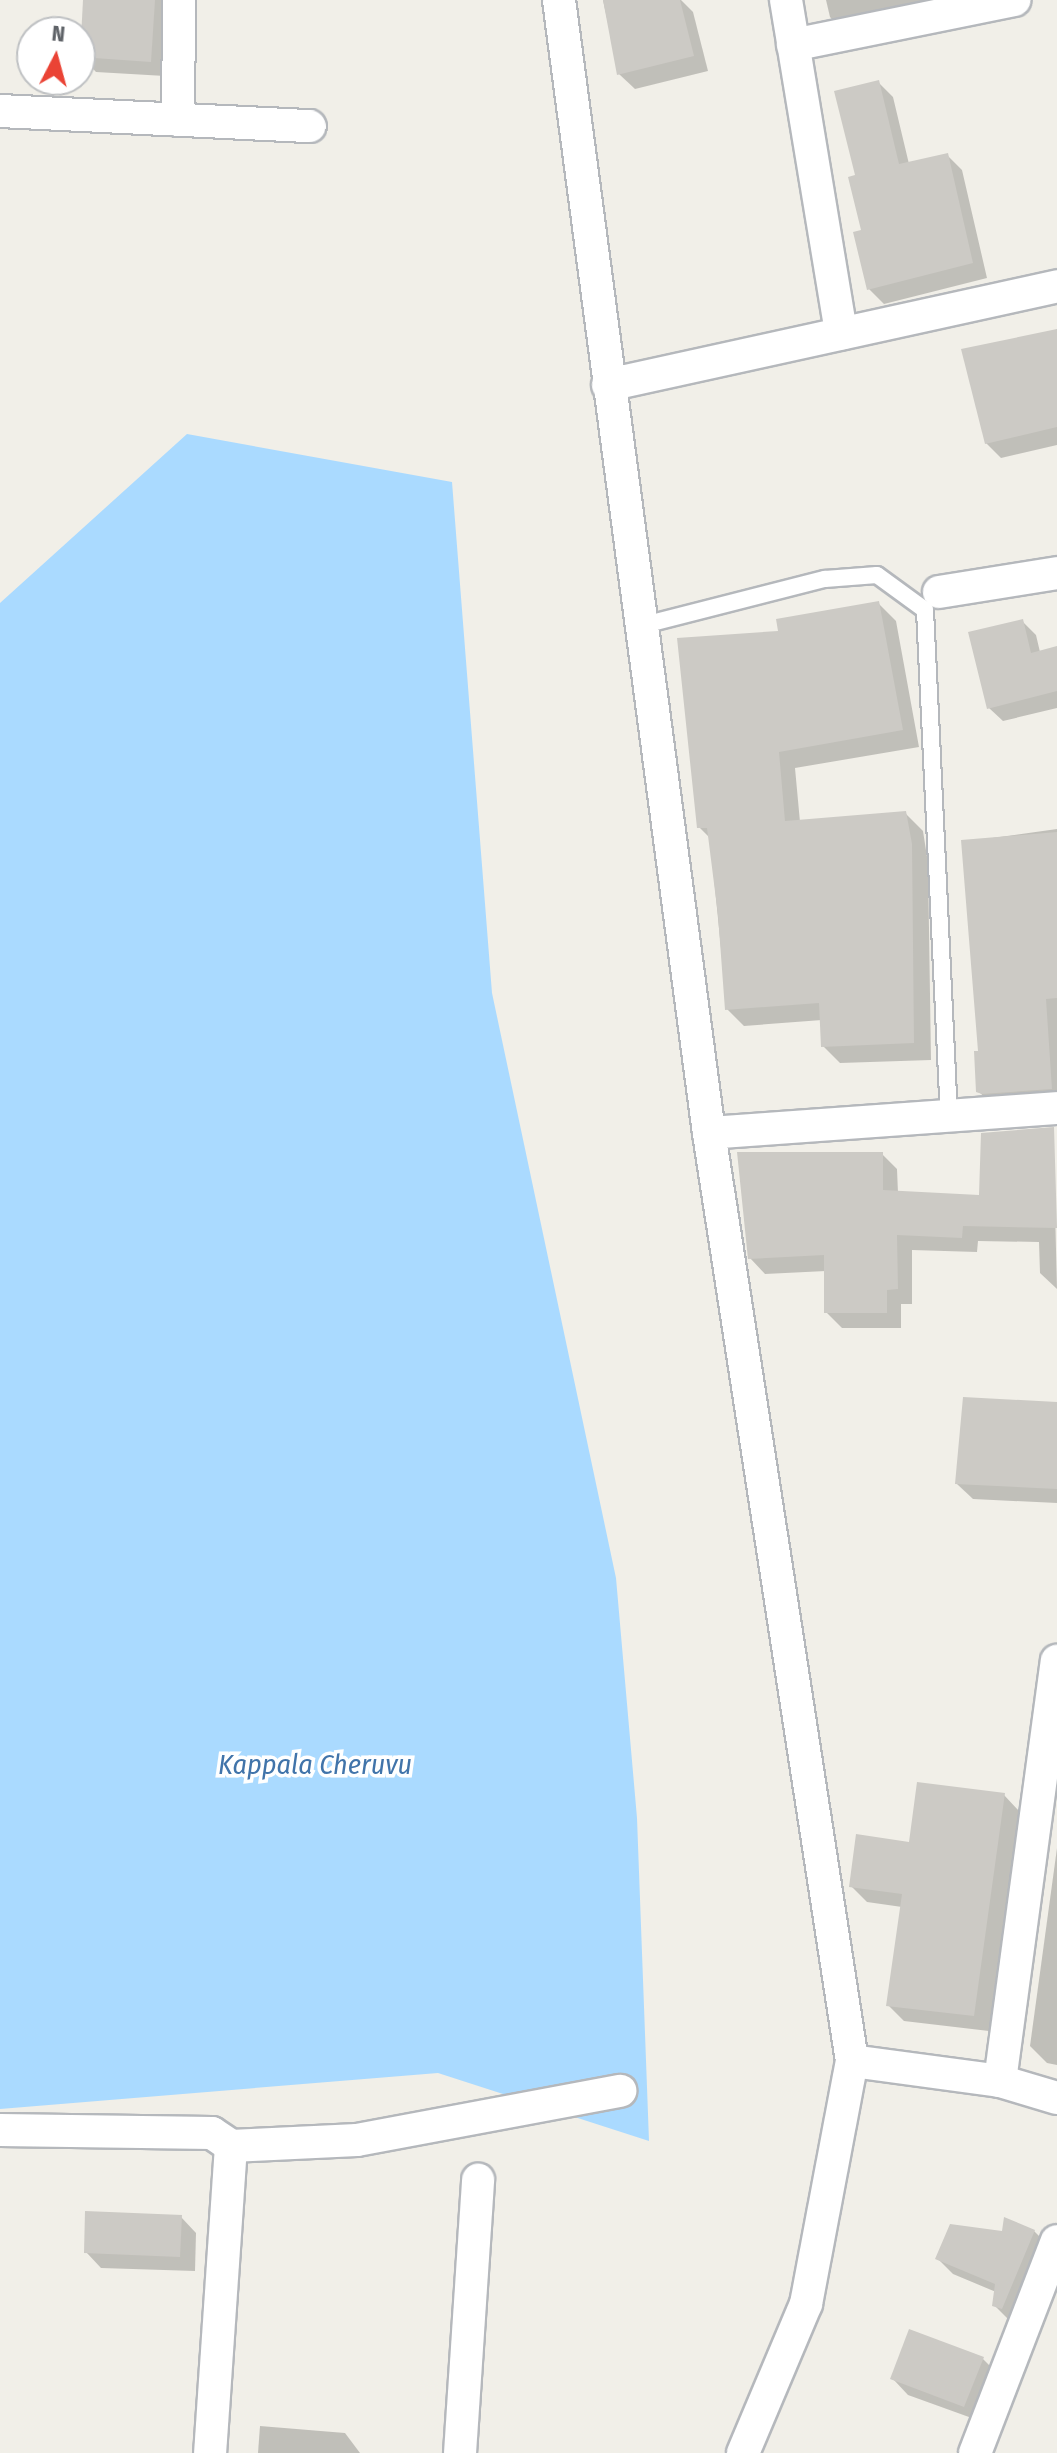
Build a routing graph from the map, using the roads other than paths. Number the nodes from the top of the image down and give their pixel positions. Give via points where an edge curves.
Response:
1 (179, 0) edge
2 (559, 0) edge
3 (786, 0) edge
4 (1014, 0) edge
5 (793, 45) junction
6 (0, 111) edge
7 (178, 120) junction
8 (310, 126) dead end
9 (1057, 286) edge
10 (841, 334) junction
11 (608, 385) junction
12 (1057, 573) edge
13 (939, 592) dead end
14 (640, 626) junction
15 (1057, 1108) edge
16 (949, 1117) junction
17 (709, 1133) junction
18 (1057, 1661) edge
19 (852, 2061) junction
20 (1000, 2081) junction
21 (620, 2091) dead end
22 (1057, 2098) edge
23 (0, 2130) edge
24 (231, 2146) junction
25 (478, 2180) dead end
26 (1057, 2241) edge
27 (210, 2453) edge
28 (460, 2453) edge
29 (743, 2453) edge
30 (975, 2453) edge

1 - 7 street
2 - 11 street
3 - 5 street
4 - 5 street
5 - 10 street
6 - 7 street
7 - 8 street
9 - 10 street
10 - 11 street
11 - 14 street
12 - 13 street
14 - 16 lane via 825,579 877,575 925,610
14 - 17 street
15 - 16 street
16 - 17 street
17 - 19 street
18 - 20 street
19 - 20 street
19 - 29 street via 806,2304
20 - 22 street
21 - 24 street via 357,2140
23 - 24 street via 212,2133
24 - 27 street
25 - 28 street
26 - 30 street

